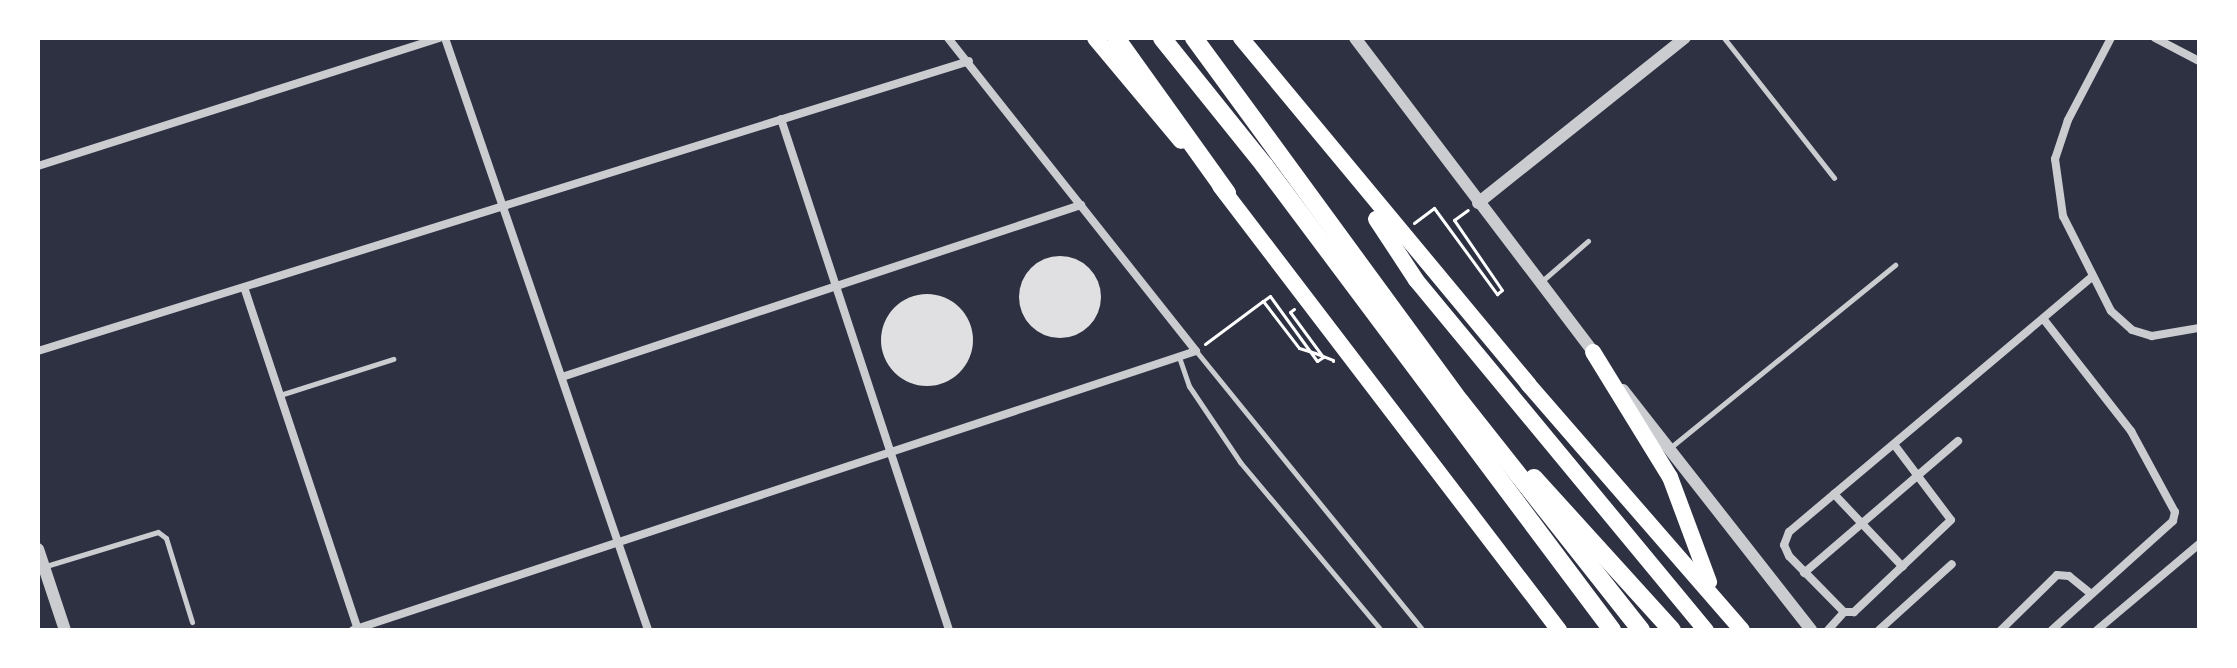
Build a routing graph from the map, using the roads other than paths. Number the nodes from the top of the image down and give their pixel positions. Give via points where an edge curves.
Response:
1 (442, 38) edge
2 (948, 38) edge
3 (1095, 38) edge
4 (1116, 38) edge
5 (1162, 38) edge
6 (1194, 38) edge
7 (1241, 38) edge
8 (1355, 38) edge
9 (1685, 38) edge
10 (1724, 38) edge
11 (2111, 38) edge
12 (2155, 38) edge
13 (969, 61) junction
14 (2199, 61) edge
15 (781, 119) junction
16 (1336, 157) junction
17 (38, 166) edge
18 (1834, 178) dead end
19 (1227, 193) junction
20 (1478, 203) junction
21 (500, 205) junction
22 (1081, 205) junction
23 (1588, 241) dead end
24 (1895, 265) dead end
25 (2092, 277) junction
26 (1538, 284) junction
27 (833, 288) junction
28 (245, 290) junction
29 (2045, 321) junction
30 (2199, 328) edge
31 (38, 351) edge
32 (1196, 351) junction
33 (1593, 352) junction
34 (1179, 357) junction
35 (393, 359) dead end
36 (562, 377) junction
37 (280, 395) junction
38 (1460, 401) junction
39 (1958, 441) dead end
40 (1896, 447) junction
41 (1670, 448) junction
42 (888, 451) junction
43 (1921, 476) junction
44 (1834, 494) junction
45 (1863, 523) junction
46 (619, 544) junction
47 (2199, 544) edge
48 (38, 549) edge
49 (1952, 564) dead end
50 (1903, 567) junction
51 (41, 568) edge
52 (1804, 573) junction
53 (2091, 594) junction
54 (1726, 611) junction
55 (1844, 612) junction
56 (192, 622) dead end
57 (356, 629) edge
58 (65, 630) edge
59 (648, 630) edge
60 (949, 630) edge
61 (1381, 630) edge
62 (1423, 630) edge
63 (1559, 630) edge
64 (1612, 630) edge
65 (1641, 630) edge
66 (1672, 630) edge
67 (1706, 630) edge
68 (1742, 630) edge
69 (1811, 630) edge
70 (1828, 630) edge
71 (1879, 630) edge
72 (2001, 630) edge
73 (2052, 630) edge
74 (2097, 630) edge

1 - 17 street
1 - 21 street
2 - 13 street
3 - 19 highway
4 - 19 highway
5 - 64 highway
6 - 38 highway
7 - 16 highway
8 - 20 street
9 - 20 street
10 - 18 lane
11 - 25 street via 2068,120 2055,159 2063,216
12 - 14 street
13 - 15 street
13 - 22 street
15 - 21 street
15 - 27 street
16 - 54 highway
16 - 67 highway via 1416,280
19 - 63 highway
20 - 26 street
21 - 28 street
21 - 36 street
22 - 27 street
22 - 32 street
23 - 26 lane
24 - 41 lane
25 - 29 street
25 - 30 street via 2111,311 2132,330 2152,336
26 - 33 street
27 - 36 street
27 - 42 street
28 - 31 street
28 - 37 street
29 - 40 street
29 - 53 street via 2131,431 2175,512 2173,521
32 - 34 street
32 - 62 lane
33 - 41 street
33 - 54 highway via 1670,477 1701,569
34 - 42 street
34 - 61 lane via 1189,386 1240,462
35 - 37 lane
36 - 46 street
37 - 57 street
38 - 65 highway
38 - 66 highway
39 - 43 street
40 - 43 street
40 - 44 street
41 - 69 street
42 - 46 street
42 - 60 street
43 - 45 street
43 - 50 street via 1951,520
44 - 45 street
44 - 52 street via 1786,538 1789,556
45 - 50 street
45 - 52 street
46 - 57 street
46 - 59 street
47 - 74 street
48 - 51 street
49 - 71 street
50 - 55 street via 1854,612
51 - 56 lane via 158,532 166,538
51 - 58 street
52 - 55 street
53 - 72 street via 2069,576 2057,575
53 - 73 street
54 - 68 highway
55 - 70 street

